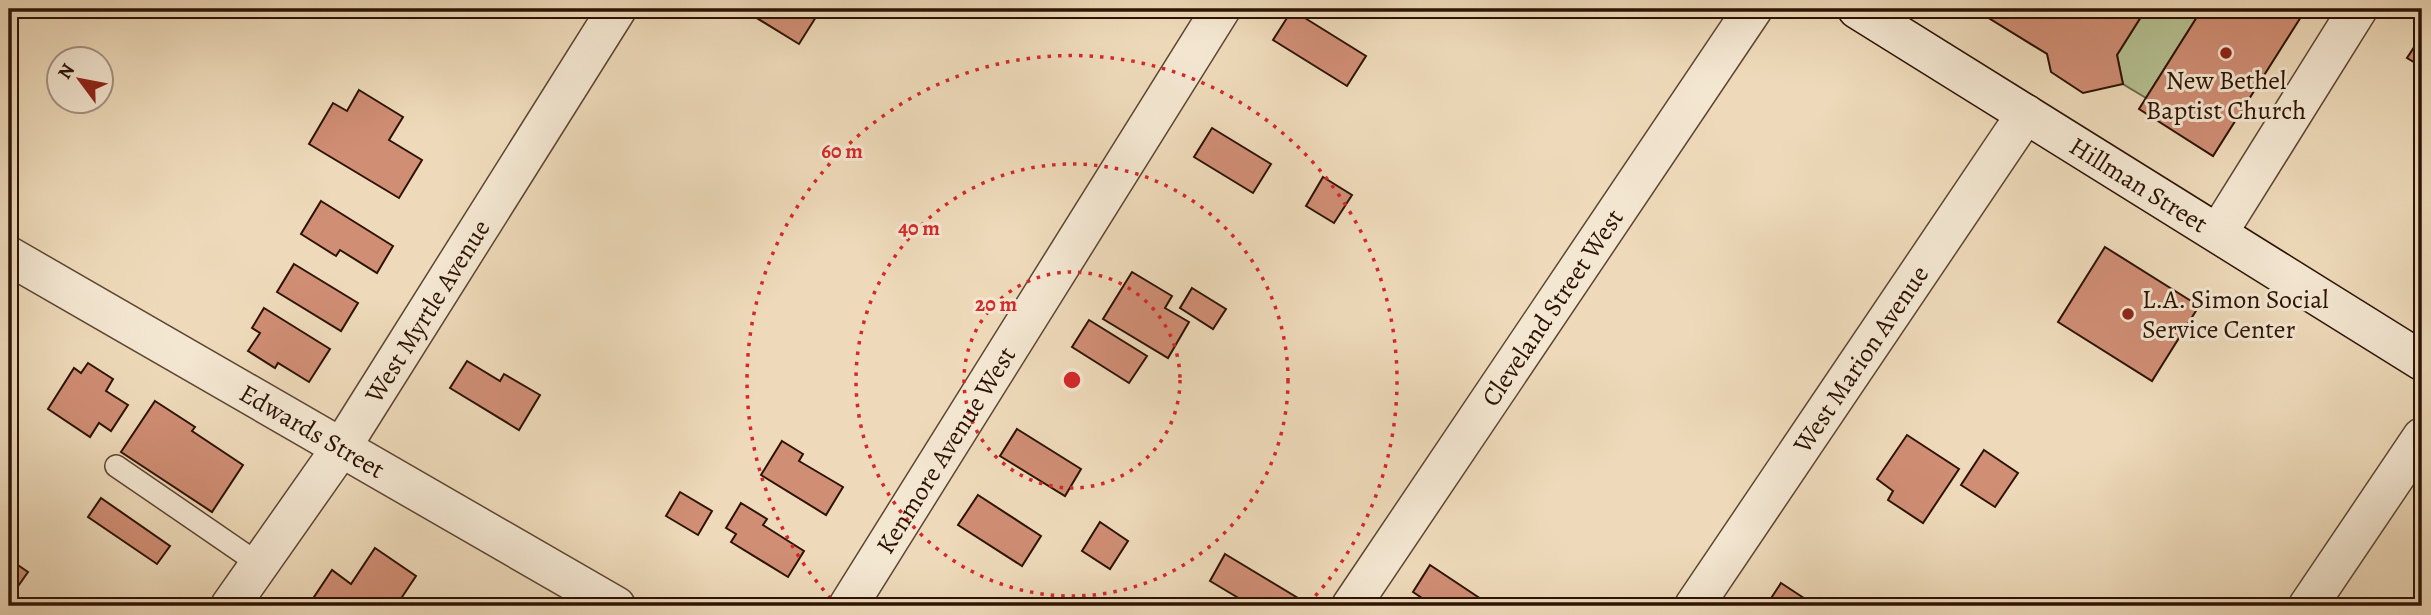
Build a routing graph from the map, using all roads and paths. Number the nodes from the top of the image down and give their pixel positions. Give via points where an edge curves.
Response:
1 (617, 9) edge
2 (1221, 9) edge
3 (1753, 9) edge
4 (1857, 9) edge
5 (2358, 9) edge
6 (2026, 114) junction
7 (2218, 233) junction
8 (9, 256) edge
9 (2422, 361) edge
10 (2422, 437) edge
11 (341, 448) junction
12 (116, 466) dead end
13 (259, 564) junction
14 (230, 606) edge
15 (616, 606) edge
16 (848, 606) edge
17 (1351, 606) edge
18 (1694, 606) edge
19 (2308, 606) edge

1 - 11 street, West Myrtle Avenue
2 - 16 street, Kenmore Avenue West
3 - 17 street, Cleveland Street West
4 - 6 street, Hillman Street
5 - 7 street
6 - 7 street, Hillman Street
6 - 18 street, West Marion Avenue
7 - 9 street, Hillman Street
8 - 11 street, Edwards Street
10 - 19 street
11 - 13 street, West Myrtle Avenue
11 - 15 street, Edwards Street
12 - 13 lane
13 - 14 street, West Myrtle Avenue

